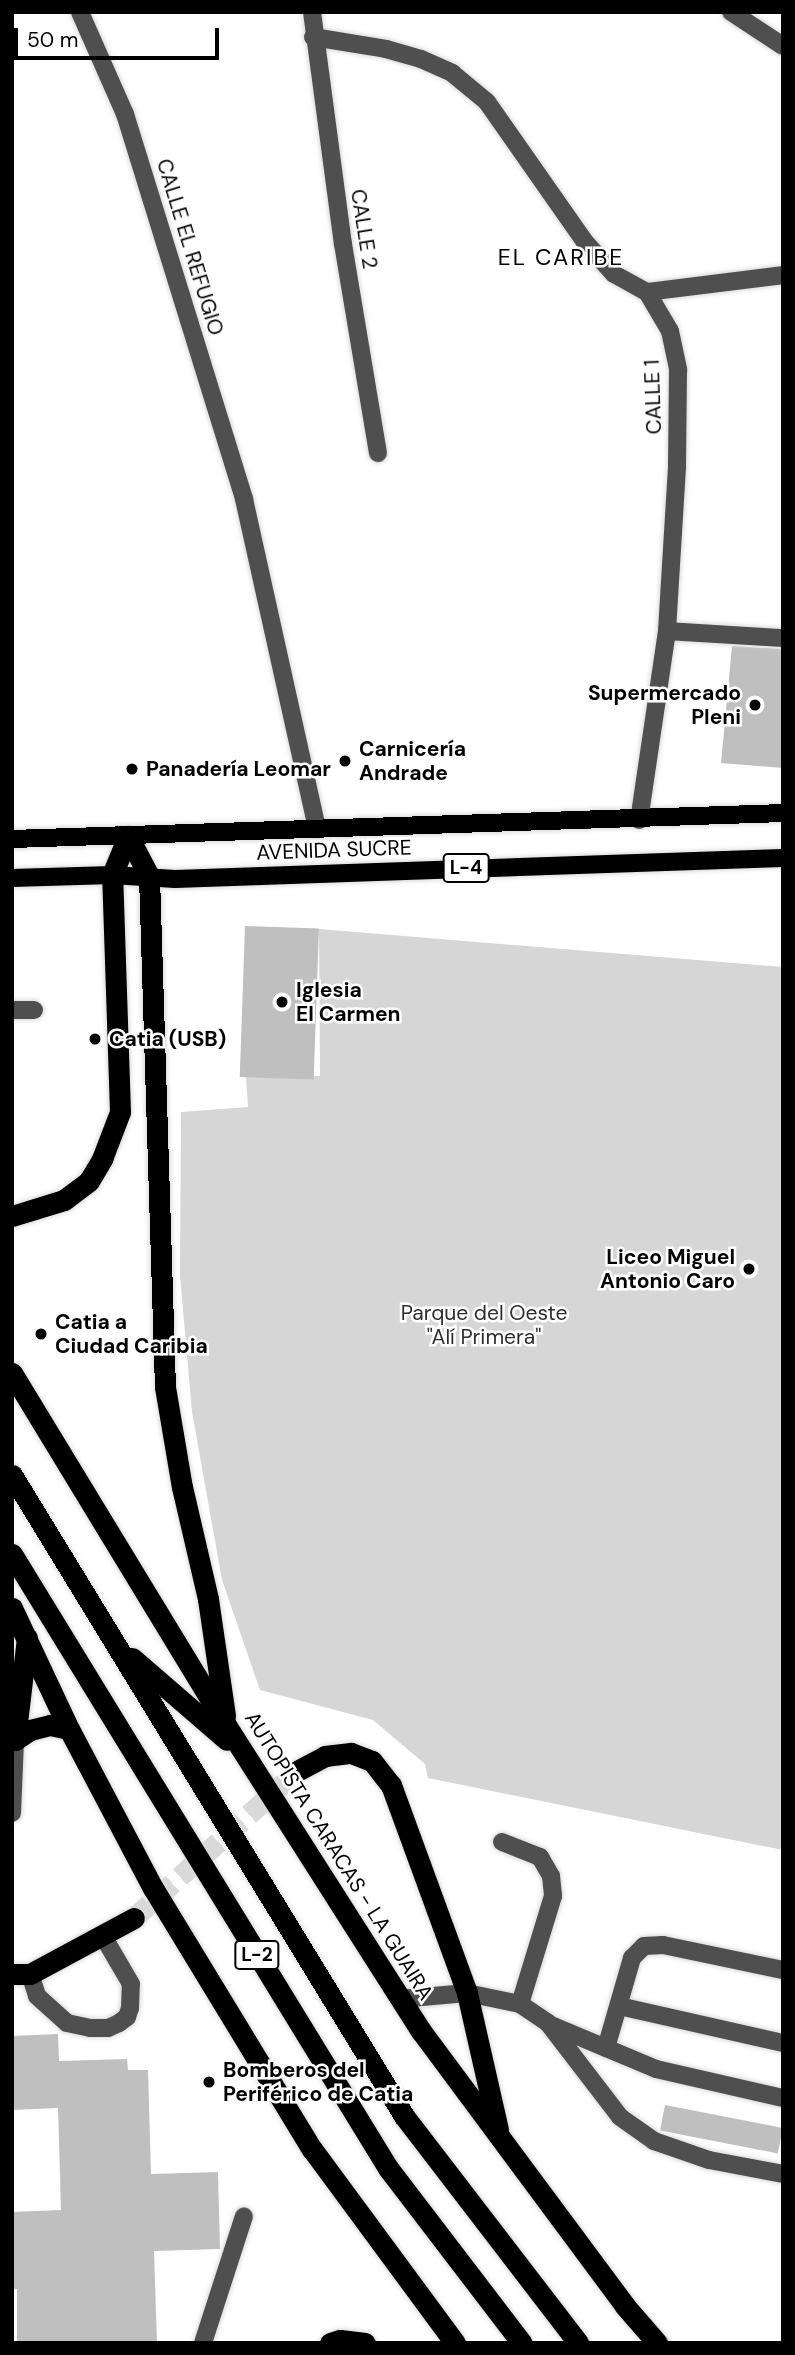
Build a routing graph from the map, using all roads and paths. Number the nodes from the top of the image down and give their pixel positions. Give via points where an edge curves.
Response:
1 (80, 12) edge
2 (312, 12) edge
3 (731, 12) edge
4 (313, 37) junction
5 (783, 46) edge
6 (783, 275) edge
7 (647, 292) junction
8 (378, 453) dead end
9 (667, 631) junction
10 (783, 638) edge
11 (783, 813) edge
12 (639, 820) junction
13 (317, 830) junction
14 (128, 836) junction
15 (12, 839) edge
16 (783, 858) edge
17 (112, 875) junction
18 (149, 876) junction
19 (12, 878) edge
20 (12, 1010) edge
21 (34, 1010) dead end
22 (12, 1216) edge
23 (12, 1373) edge
24 (12, 1475) edge
25 (12, 1554) edge
26 (12, 1608) edge
27 (27, 1636) junction
28 (117, 1646) junction
29 (226, 1725) junction
30 (69, 1729) junction
31 (15, 1740) junction
32 (245, 1754) junction
33 (297, 1771) tunnel mouth
34 (12, 1813) edge
35 (502, 1842) dead end
36 (134, 1918) tunnel mouth
37 (103, 1937) junction
38 (783, 1970) edge
39 (21, 1974) edge
40 (467, 1993) junction
41 (400, 1999) junction
42 (520, 2004) junction
43 (619, 2006) junction
44 (548, 2023) junction
45 (783, 2043) edge
46 (606, 2048) junction
47 (783, 2098) edge
48 (500, 2139) junction
49 (783, 2174) edge
50 (244, 2216) dead end
51 (203, 2343) edge
52 (330, 2343) edge
53 (365, 2343) edge
54 (455, 2343) edge
55 (522, 2343) edge
56 (578, 2343) edge
57 (657, 2343) edge

1 - 13 street, CALLE EL REFUGIO via 125,114 244,499
2 - 4 street, CALLE 2
3 - 5 street
4 - 7 street via 386,49 452,73 502,121 585,242 614,274
4 - 8 street, CALLE 2
6 - 7 street
7 - 9 street, CALLE 1 via 670,331 678,370
9 - 10 street
9 - 12 street, CALLE 1
11 - 12 main road, AVENIDA SUCRE / L-4
12 - 13 main road, AVENIDA SUCRE / L-4
13 - 14 main road, AVENIDA SUCRE / L-4
14 - 15 main road, AVENIDA SUCRE / L-4
14 - 17 highway
14 - 18 highway
16 - 18 main road, AVENIDA SUCRE / L-4
17 - 18 main road, AVENIDA SUCRE / L-4
17 - 19 main road, AVENIDA SUCRE / L-4
17 - 22 highway via 120,1112 89,1181 64,1200
18 - 29 highway via 165,1387 170,1431 208,1598
20 - 21 street
23 - 29 highway, AUTOPISTA CARACAS - LA GUAIRA / L-2
24 - 28 highway, L-2
25 - 55 highway, L-2 via 388,2168
26 - 27 highway, L-2
27 - 30 highway, L-2
27 - 31 highway
28 - 32 highway, L-2
28 - 56 highway, L-2 via 404,2116
29 - 32 highway, AUTOPISTA CARACAS - LA GUAIRA / L-2
30 - 31 highway via 50,1725
30 - 54 highway, L-2 via 153,1888 312,2149
31 - 34 street
32 - 41 highway, AUTOPISTA CARACAS - LA GUAIRA / L-2
33 - 40 highway via 325,1756 351,1753 372,1761 391,1785
35 - 42 street via 540,1857 551,1876 553,1896
36 - 37 highway
37 - 39 highway
37 - 39 street via 131,1984 127,2017 108,2028 67,2023
38 - 43 street via 663,1945 644,1946 632,1958
40 - 41 street
40 - 42 street
40 - 48 highway
41 - 48 highway, AUTOPISTA CARACAS - LA GUAIRA / L-2
42 - 44 street
43 - 45 street
43 - 46 street
44 - 46 street
44 - 49 street via 620,2117 654,2141 709,2160
46 - 47 street via 656,2069
48 - 57 highway, AUTOPISTA CARACAS - LA GUAIRA / L-2
50 - 51 street
52 - 53 highway

